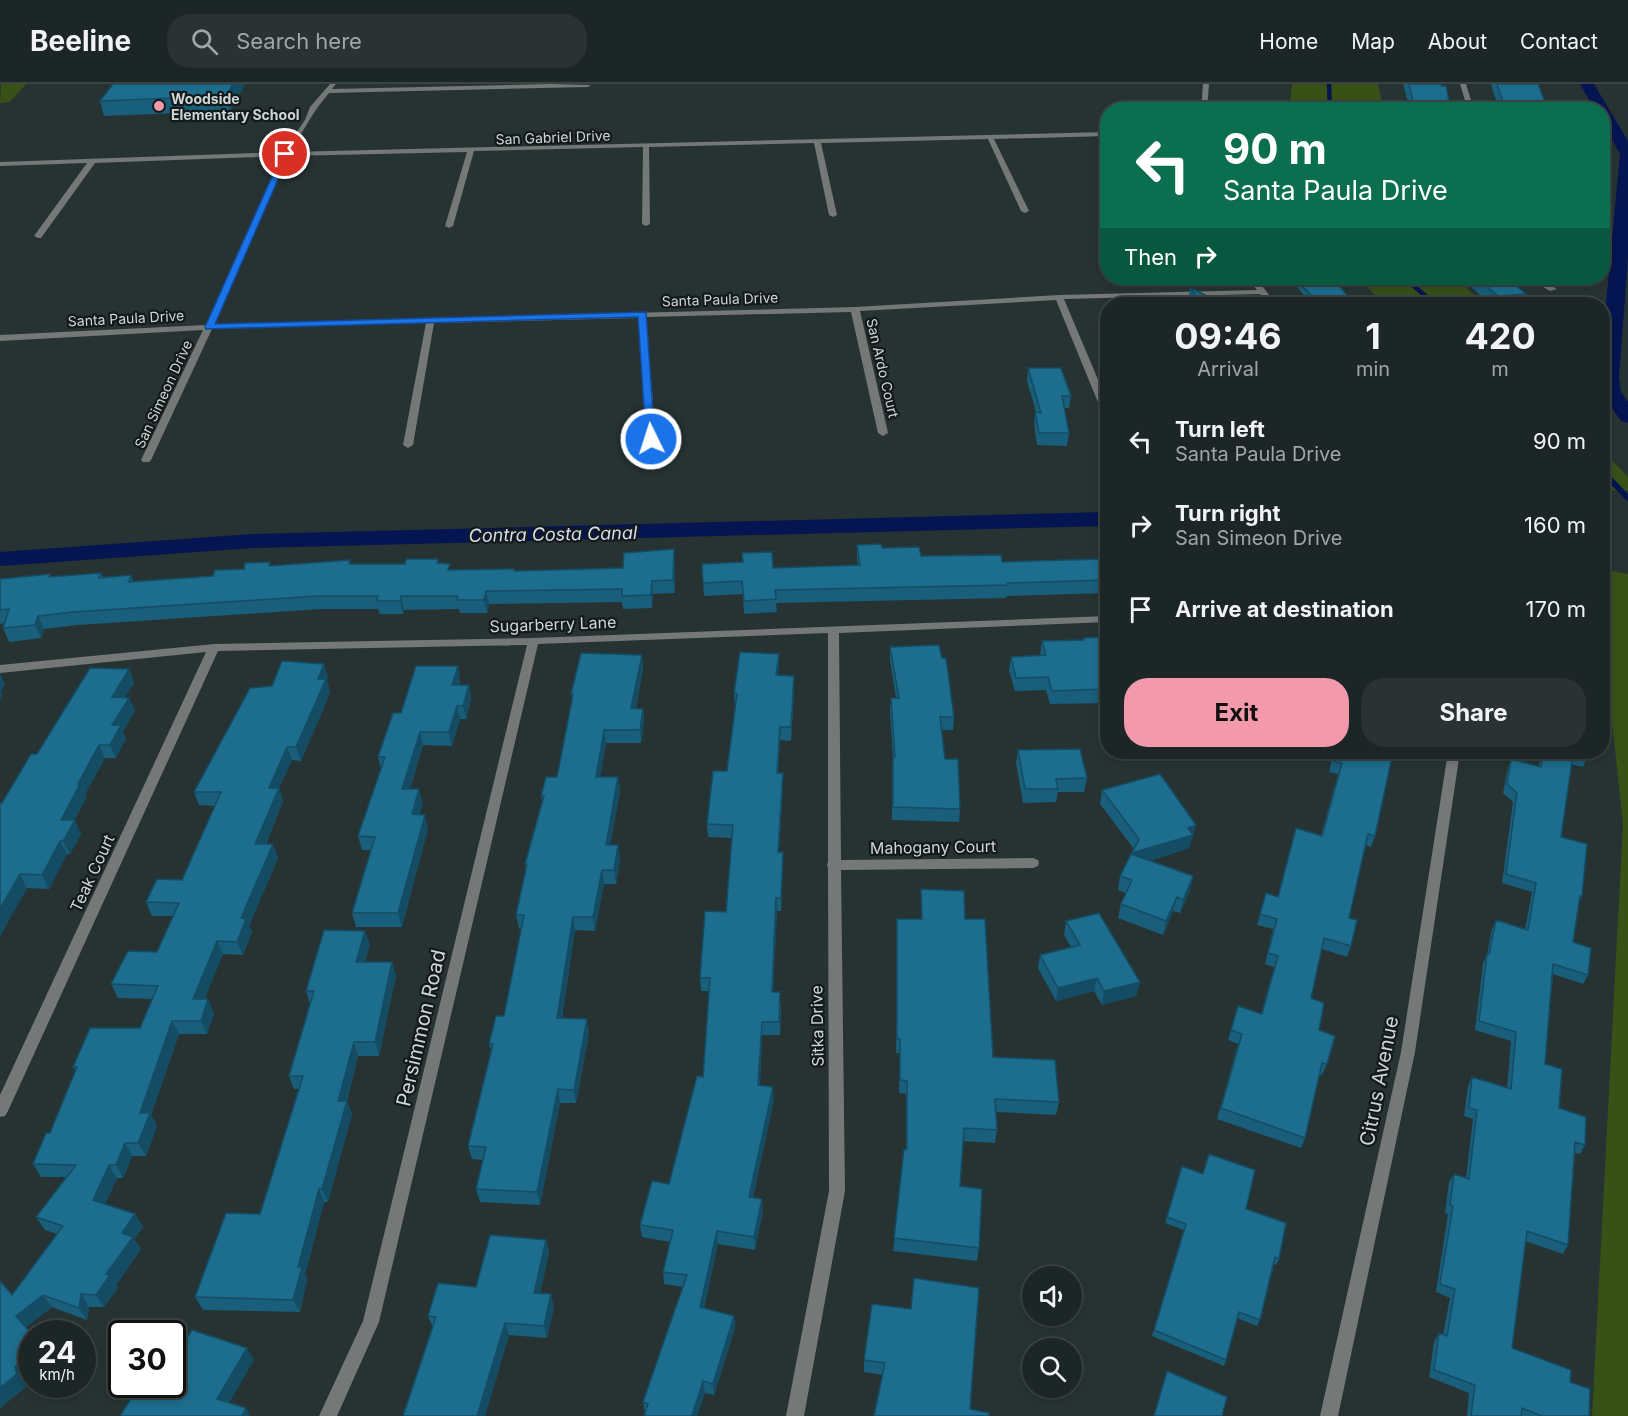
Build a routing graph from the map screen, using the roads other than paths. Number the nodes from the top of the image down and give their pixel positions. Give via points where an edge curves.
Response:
1 (333, 84) edge
2 (1206, 84) edge
3 (1463, 84) edge
4 (588, 85) edge
5 (327, 91) junction
6 (1205, 102) edge
7 (1469, 102) edge
8 (1100, 134) edge
9 (990, 137) junction
10 (817, 141) junction
11 (646, 146) junction
12 (471, 151) junction
13 (285, 154) junction
14 (93, 160) junction
15 (0, 164) edge
16 (1025, 211) dead end
17 (833, 215) dead end
18 (646, 224) dead end
19 (449, 226) dead end
20 (38, 236) dead end
21 (1256, 285) edge
22 (1545, 285) edge
23 (1553, 289) dead end
24 (1260, 292) junction
25 (1059, 297) junction
26 (1265, 297) edge
27 (855, 309) junction
28 (642, 314) junction
29 (430, 322) junction
30 (209, 327) junction
31 (0, 338) edge
32 (1100, 395) edge
33 (883, 433) dead end
34 (651, 439) dead end
35 (408, 445) dead end
36 (146, 460) dead end
37 (1100, 619) edge
38 (833, 631) junction
39 (533, 641) junction
40 (214, 648) junction
41 (0, 669) edge
42 (1453, 759) edge
43 (1033, 863) dead end
44 (833, 865) junction
45 (0, 1111) edge
46 (328, 1416) edge
47 (795, 1416) edge
48 (1329, 1416) edge

1 - 5 street, San Simeon Drive
2 - 6 street
3 - 7 street
4 - 5 street
5 - 13 street, San Simeon Drive via 312,107 308,120
8 - 9 street, San Gabriel Drive
9 - 10 street, San Gabriel Drive
9 - 16 street
10 - 11 street, San Gabriel Drive
10 - 17 street
11 - 12 street, San Gabriel Drive
11 - 18 street
12 - 13 street, San Gabriel Drive
12 - 19 street
13 - 14 street, San Gabriel Drive
13 - 30 street, San Simeon Drive
14 - 15 street, San Gabriel Drive
14 - 20 street
21 - 24 street
22 - 23 street
24 - 25 street, Santa Paula Drive
24 - 26 street
25 - 27 street, Santa Paula Drive
25 - 32 street
27 - 28 street, Santa Paula Drive
27 - 33 street, San Ardo Court
28 - 29 street, Santa Paula Drive
28 - 34 street
29 - 30 street, Santa Paula Drive
29 - 35 street
30 - 31 street, Santa Paula Drive
30 - 36 street, San Simeon Drive
37 - 38 street, Sugarberry Lane
38 - 39 street, Sugarberry Lane
38 - 44 street, Sitka Drive
39 - 40 street, Sugarberry Lane
39 - 46 street, Persimmon Road via 371,1322
40 - 41 street, Sugarberry Lane
40 - 45 street, Teak Court
42 - 48 street, Citrus Avenue via 1408,1052
43 - 44 street, Mahogany Court
44 - 47 street, Sitka Drive via 837,1191

